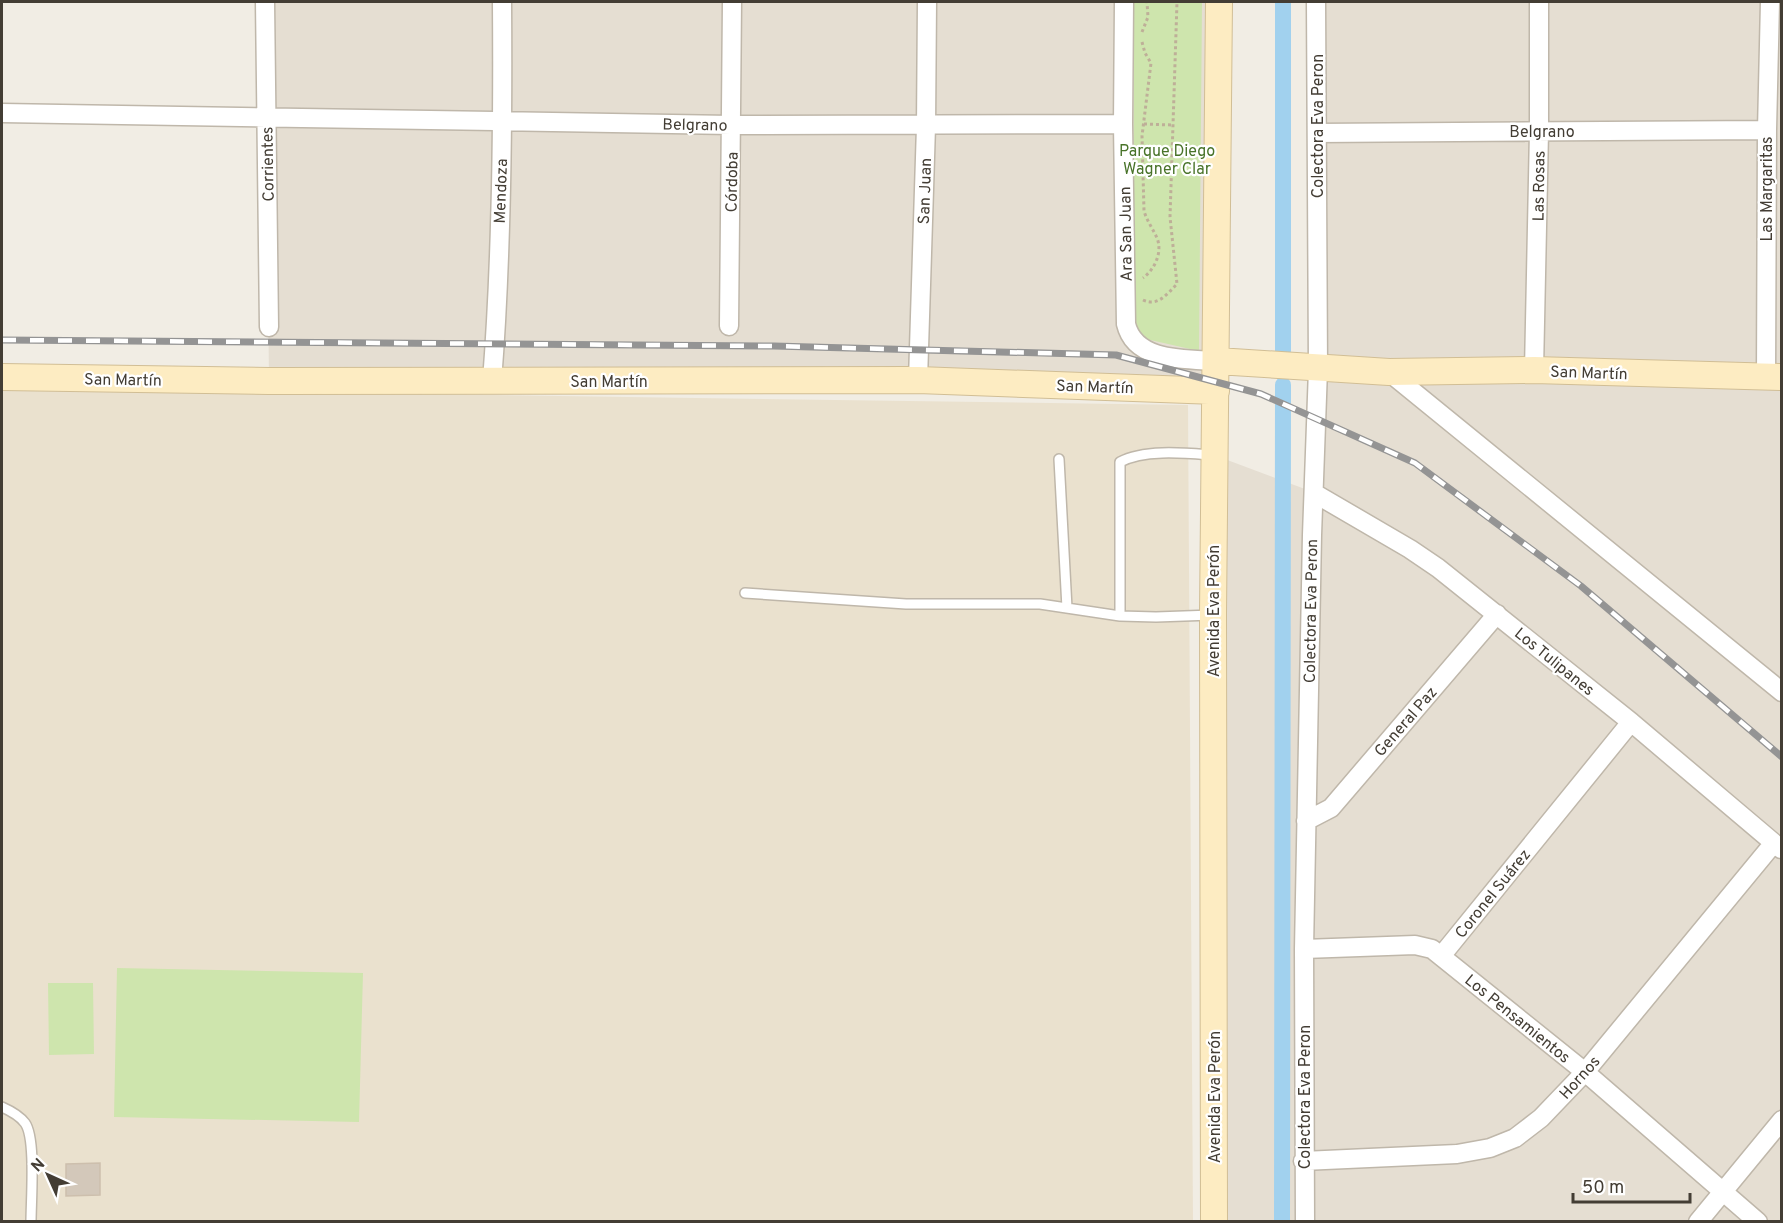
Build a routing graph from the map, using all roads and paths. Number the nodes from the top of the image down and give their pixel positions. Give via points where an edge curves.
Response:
1 (265, 2) edge
2 (502, 2) edge
3 (732, 2) edge
4 (927, 2) edge
5 (1124, 2) edge
6 (1147, 2) edge
7 (1177, 2) edge
8 (1219, 2) edge
9 (1316, 2) edge
10 (1539, 2) edge
11 (1770, 2) edge
12 (2, 113) edge
13 (267, 119) junction
14 (502, 121) junction
15 (1123, 124) junction
16 (1144, 124) junction
17 (1172, 124) junction
18 (731, 125) junction
19 (926, 126) junction
20 (1767, 130) junction
21 (1539, 131) junction
22 (1317, 133) junction
23 (1138, 284) dead end
24 (1139, 296) dead end
25 (729, 326) dead end
26 (269, 327) dead end
27 (1217, 361) junction
28 (1318, 369) junction
29 (1534, 370) junction
30 (1389, 372) junction
31 (2, 377) edge
32 (1774, 377) edge
33 (918, 380) junction
34 (492, 381) junction
35 (1216, 391) junction
36 (1214, 455) junction
37 (1059, 459) dead end
38 (1314, 493) junction
39 (745, 593) dead end
40 (1067, 608) junction
41 (1213, 614) junction
42 (1497, 614) junction
43 (1120, 616) junction
44 (1782, 692) edge
45 (1631, 722) junction
46 (1306, 821) junction
47 (1777, 847) edge
48 (1304, 949) junction
49 (1442, 955) junction
50 (1585, 1072) junction
51 (2, 1107) edge
52 (1782, 1120) edge
53 (1304, 1161) junction
54 (1723, 1191) junction
55 (31, 1221) edge
56 (1214, 1221) edge
57 (1305, 1221) edge
58 (1698, 1221) edge
59 (1758, 1221) edge

1 - 13 street, Corrientes
2 - 14 street, Mendoza
3 - 18 street, Córdoba
4 - 19 street, San Juan
5 - 15 street, Ara San Juan
6 - 16 path via 1142,43 1151,63
7 - 17 path
8 - 27 street, Avenida Eva Perón
9 - 22 street, Colectora Eva Peron
10 - 21 street, Las Rosas
11 - 20 street, Las Margaritas
12 - 13 street, Belgrano
13 - 14 street, Belgrano
13 - 26 street, Corrientes
14 - 18 street, Belgrano
14 - 34 street, Mendoza
15 - 16 path
15 - 19 street, Belgrano
15 - 27 street, Ara San Juan via 1129,336 1148,351
16 - 17 path
16 - 23 path via 1144,211 1158,249 1151,272
17 - 24 path via 1170,217 1177,284 1159,302 1144,301
18 - 19 street, Belgrano
18 - 25 street, Córdoba
19 - 33 street, San Juan
20 - 21 street, Belgrano
20 - 32 street, Las Margaritas
21 - 22 street, Belgrano
21 - 29 street, Las Rosas
22 - 28 street, Colectora Eva Peron
27 - 28 street, San Martín
27 - 35 street, Avenida Eva Perón
28 - 30 street, San Martín
28 - 38 street, Colectora Eva Peron
29 - 30 street, San Martín
29 - 32 street, San Martín
30 - 44 street
31 - 34 street, San Martín
33 - 34 street, San Martín
33 - 35 street, San Martín
35 - 36 street, Avenida Eva Perón
36 - 41 street, Avenida Eva Perón
36 - 43 lane via 1177,452 1130,457 1120,462
37 - 40 lane
38 - 42 street, Los Tulipanes via 1410,549
38 - 46 street, Colectora Eva Peron
39 - 40 lane via 906,604 1040,604
40 - 43 lane
41 - 43 lane
41 - 56 street, Avenida Eva Perón
42 - 45 street, Los Tulipanes
42 - 46 street, General Paz via 1330,808
45 - 47 street, Los Tulipanes
45 - 49 street, Coronel Suárez
46 - 48 street, Colectora Eva Peron
47 - 50 street, Hornos
48 - 49 street via 1415,945
48 - 53 street, Colectora Eva Peron
49 - 50 street, Los Pensamientos
50 - 53 street, Hornos via 1541,1118 1515,1138 1490,1148 1457,1154
50 - 54 street, Los Pensamientos
51 - 55 lane via 25,1124 31,1138
52 - 54 street
53 - 57 street, Colectora Eva Peron
54 - 58 street
54 - 59 street, Los Pensamientos

